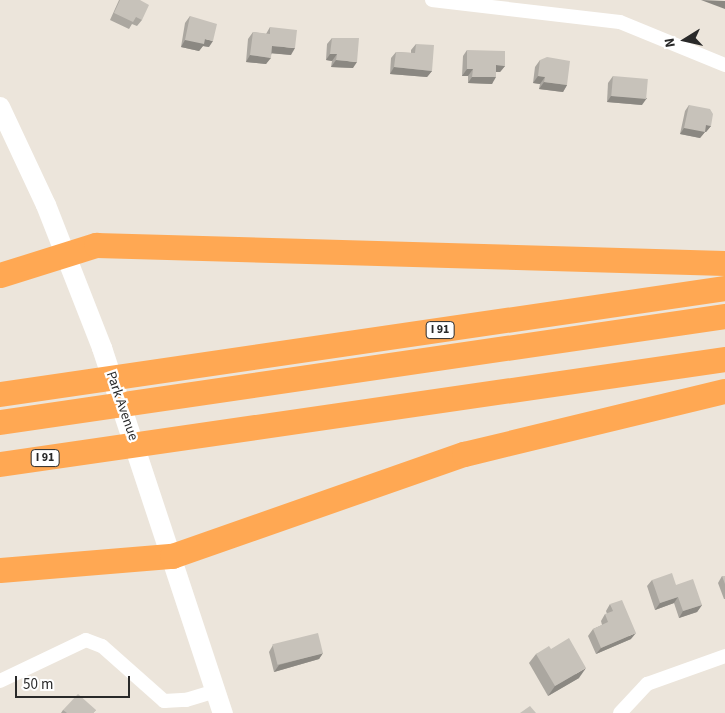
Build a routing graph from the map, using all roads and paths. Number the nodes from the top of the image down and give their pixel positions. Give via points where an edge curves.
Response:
1 (432, 0) edge
2 (725, 65) edge
3 (0, 107) edge
4 (65, 251) junction
5 (725, 263) edge
6 (0, 275) edge
7 (725, 288) edge
8 (725, 316) edge
9 (725, 332) edge
10 (725, 359) edge
11 (725, 391) edge
12 (0, 394) edge
13 (166, 405) junction
14 (79, 418) junction
15 (0, 422) edge
16 (0, 436) edge
17 (0, 464) edge
18 (172, 556) junction
19 (0, 570) edge
20 (725, 656) edge
21 (0, 681) edge
22 (216, 691) junction
23 (224, 713) edge
24 (620, 713) edge

1 - 2 street via 620,22
3 - 4 main road, Park Avenue
4 - 5 highway via 103,245
4 - 6 highway
4 - 18 main road, Park Avenue
7 - 12 highway, I 91
8 - 13 highway
9 - 13 highway
10 - 17 highway, I 91
11 - 18 highway via 464,454
13 - 14 highway
14 - 15 highway
14 - 16 highway
18 - 19 highway
18 - 22 main road, Park Avenue
20 - 24 street via 647,684
21 - 22 street via 86,640 102,646 164,701 186,700
22 - 23 main road, Park Avenue

